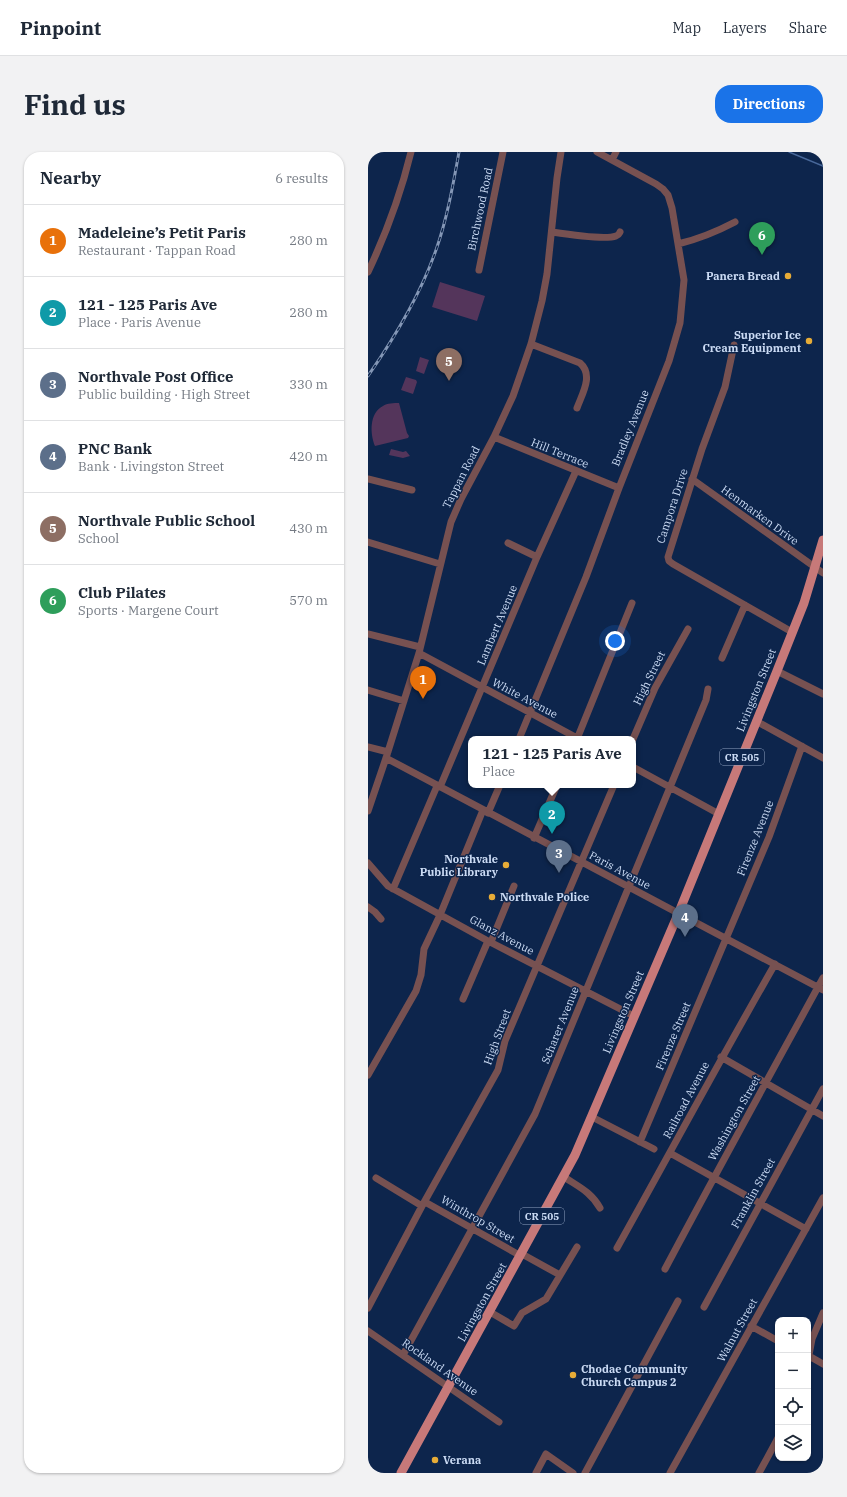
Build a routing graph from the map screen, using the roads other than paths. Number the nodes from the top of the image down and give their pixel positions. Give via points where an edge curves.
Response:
1 (411, 152) edge
2 (503, 152) edge
3 (561, 152) edge
4 (597, 152) edge
5 (616, 152) edge
6 (612, 160) junction
7 (735, 222) dead end
8 (552, 232) junction
9 (620, 232) dead end
10 (678, 244) junction
11 (479, 270) dead end
12 (368, 272) edge
13 (531, 344) junction
14 (734, 345) dead end
15 (577, 408) dead end
16 (494, 437) junction
17 (576, 471) junction
18 (368, 479) edge
19 (692, 479) junction
20 (619, 488) junction
21 (412, 490) dead end
22 (823, 540) edge
23 (368, 542) edge
24 (508, 543) dead end
25 (537, 557) junction
26 (440, 564) junction
27 (819, 570) edge
28 (632, 603) dead end
29 (745, 605) junction
30 (688, 629) dead end
31 (792, 632) junction
32 (368, 634) edge
33 (419, 650) junction
34 (722, 658) dead end
35 (777, 671) junction
36 (483, 688) junction
37 (708, 689) dead end
38 (368, 690) edge
39 (823, 694) edge
40 (404, 701) junction
41 (530, 713) junction
42 (756, 721) junction
43 (520, 736) edge
44 (572, 736) edge
45 (579, 736) edge
46 (634, 736) edge
47 (802, 746) junction
48 (368, 747) edge
49 (387, 755) junction
50 (823, 758) edge
51 (636, 770) edge
52 (438, 787) junction
53 (670, 787) junction
54 (498, 788) edge
55 (556, 788) edge
56 (613, 788) edge
57 (369, 807) edge
58 (485, 812) junction
59 (719, 814) junction
60 (534, 838) junction
61 (582, 862) junction
62 (368, 863) edge
63 (514, 886) dead end
64 (628, 886) junction
65 (393, 889) junction
66 (368, 907) edge
67 (679, 912) junction
68 (440, 915) junction
69 (381, 919) dead end
70 (726, 937) junction
71 (490, 942) junction
72 (774, 964) junction
73 (537, 966) junction
74 (823, 978) edge
75 (820, 989) edge
76 (585, 991) junction
77 (463, 999) dead end
78 (634, 1016) junction
79 (721, 1057) junction
80 (368, 1075) edge
81 (766, 1084) junction
82 (823, 1089) edge
83 (812, 1109) junction
84 (823, 1116) edge
85 (592, 1117) junction
86 (640, 1142) junction
87 (654, 1149) dead end
88 (670, 1154) junction
89 (564, 1177) junction
90 (376, 1178) dead end
91 (713, 1178) junction
92 (823, 1198) edge
93 (423, 1204) junction
94 (760, 1204) junction
95 (600, 1208) dead end
96 (472, 1228) junction
97 (806, 1229) junction
98 (577, 1246) dead end
99 (617, 1248) dead end
100 (521, 1255) junction
101 (665, 1269) dead end
102 (560, 1275) junction
103 (678, 1300) dead end
104 (704, 1307) dead end
105 (368, 1308) edge
106 (490, 1312) junction
107 (823, 1313) edge
108 (751, 1326) junction
109 (368, 1331) edge
110 (775, 1339) edge
111 (809, 1353) edge
112 (403, 1355) junction
113 (811, 1359) edge
114 (823, 1364) edge
115 (448, 1387) junction
116 (499, 1422) dead end
117 (775, 1444) edge
118 (401, 1473) edge
119 (536, 1473) edge
120 (573, 1473) edge
121 (585, 1473) edge
122 (670, 1473) edge
123 (759, 1473) edge

1 - 12 street via 386,231
2 - 11 street, Birchwood Road
3 - 8 street, Tappan Road
4 - 6 street, Bradley Avenue
5 - 6 street
6 - 10 street, Bradley Avenue via 656,184 668,195
7 - 10 street via 705,237
8 - 9 street via 612,237
8 - 13 street, Tappan Road via 543,296
10 - 20 street, Bradley Avenue via 684,280 680,323 669,361
13 - 15 street via 584,366 587,379
13 - 16 street, Tappan Road via 514,396
14 - 19 street, Campora Drive via 725,387
16 - 17 street, Hill Terrace
16 - 26 street, Tappan Road via 454,513
17 - 20 street, Hill Terrace
17 - 25 street, Lambert Avenue
18 - 21 street
19 - 27 street, Henmarken Drive
19 - 29 street, Campora Drive via 668,553 667,564
20 - 41 street, Bradley Avenue via 586,577
22 - 27 main road, Livingston Street / CR 505
23 - 26 street
24 - 25 street
25 - 36 street, Lambert Avenue
26 - 33 street, Tappan Road
27 - 31 main road, Livingston Street / CR 505
28 - 45 street
29 - 31 street, Campora Drive
29 - 34 street
30 - 46 street, High Street via 655,688
31 - 35 main road, Livingston Street / CR 505
32 - 33 street, White Avenue
33 - 36 street, White Avenue
33 - 40 street, Tappan Road
35 - 39 street
35 - 42 main road, Livingston Street / CR 505
36 - 41 street, White Avenue
36 - 52 street, Lambert Avenue
37 - 53 street, Scharer Avenue via 706,700
38 - 40 street
40 - 49 street, Tappan Road
41 - 43 street, Bradley Avenue
41 - 44 street, White Avenue
42 - 47 street
42 - 59 main road, Livingston Street / CR 505
47 - 50 street
47 - 70 street, Firenze Avenue via 769,837
48 - 49 street, Paris Avenue
49 - 52 street, Paris Avenue
49 - 57 street, Tappan Road
51 - 53 street
52 - 58 street, Paris Avenue
52 - 65 street, Lambert Avenue
53 - 59 street
53 - 64 street, Scharer Avenue
54 - 58 street
55 - 60 street
56 - 61 street, High Street
58 - 60 street, Paris Avenue
58 - 68 street
59 - 67 main road, Livingston Street / CR 505
60 - 61 street, Paris Avenue
61 - 64 street, Paris Avenue
61 - 73 street, High Street
62 - 65 street, Glanz Avenue
63 - 71 street
64 - 67 street, Paris Avenue
64 - 76 street, Scharer Avenue
65 - 68 street, Glanz Avenue
66 - 69 street
67 - 70 street, Paris Avenue
67 - 78 main road, Livingston Street / CR 505
68 - 71 street, Glanz Avenue
68 - 80 street via 424,949 417,988
70 - 72 street, Paris Avenue
70 - 86 street, Firenze Street
71 - 73 street, Glanz Avenue
71 - 77 street
72 - 75 street, Paris Avenue
72 - 79 street, Railroad Avenue
73 - 76 street, Glanz Avenue
73 - 93 street, High Street via 505,1040 498,1070
74 - 75 street, Washington Street
75 - 81 street, Washington Street
76 - 78 street, Glanz Avenue
76 - 96 street, Scharer Avenue via 535,1114
78 - 85 main road, Livingston Street / CR 505
79 - 81 street
79 - 88 street, Railroad Avenue
81 - 83 street
81 - 91 street, Washington Street
82 - 83 street, Franklin Street
83 - 84 street
83 - 94 street, Franklin Street
85 - 86 street
85 - 89 main road, Livingston Street / CR 505
86 - 87 street
88 - 91 street
88 - 99 street, Railroad Avenue
89 - 95 street via 588,1192
89 - 100 main road, Livingston Street / CR 505
90 - 93 street, Winthrop Street
91 - 94 street
91 - 101 street, Washington Street
92 - 97 street, Walnut Street
93 - 96 street, Winthrop Street
93 - 105 street, High Street
94 - 97 street
94 - 104 street, Franklin Street
96 - 100 street, Winthrop Street
96 - 112 street, Scharer Avenue
97 - 108 street, Walnut Street
98 - 102 street
100 - 102 street, Winthrop Street
100 - 106 main road, Livingston Street / CR 505
102 - 106 street via 546,1299 522,1313 514,1326
103 - 121 street
106 - 115 main road, Livingston Street / CR 505
107 - 111 street
108 - 110 street
108 - 122 street, Walnut Street
109 - 112 street, Rockland Avenue
112 - 115 street, Rockland Avenue
113 - 114 street
115 - 116 street, Rockland Avenue
115 - 118 main road, Livingston Street / CR 505
117 - 123 street
119 - 120 street via 546,1454

